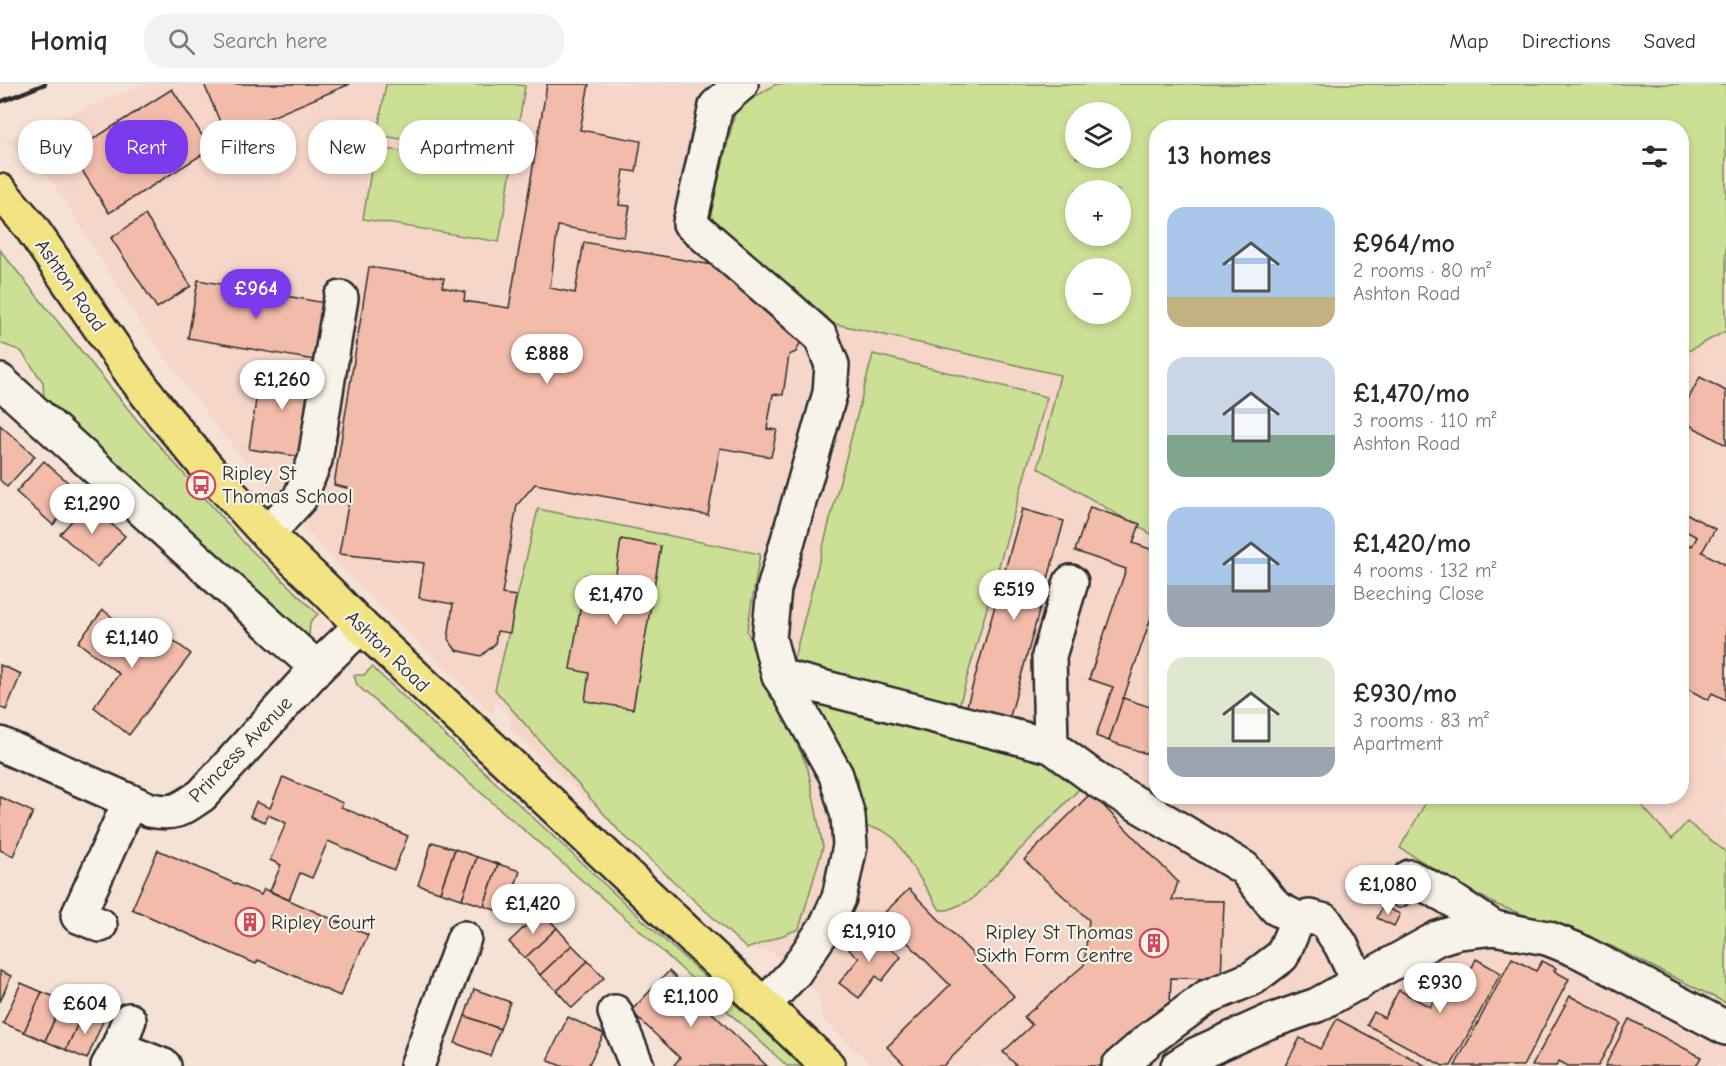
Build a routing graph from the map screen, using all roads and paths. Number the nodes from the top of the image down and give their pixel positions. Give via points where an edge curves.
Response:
1 (741, 84) edge
2 (0, 191) edge
3 (341, 298) dead end
4 (0, 381) edge
5 (267, 534) junction
6 (1071, 582) dead end
7 (361, 626) junction
8 (317, 668) junction
9 (779, 676) junction
10 (0, 744) edge
11 (1051, 746) junction
12 (130, 801) junction
13 (1410, 877) dead end
14 (1298, 919) junction
15 (100, 925) dead end
16 (1494, 928) junction
17 (464, 938) dead end
18 (1359, 983) junction
19 (764, 1005) junction
20 (615, 1012) dead end
21 (1726, 1028) edge
22 (118, 1045) edge
23 (164, 1066) edge
24 (417, 1066) edge
25 (637, 1066) edge
26 (828, 1066) edge
27 (1119, 1066) edge
28 (1178, 1066) edge

1 - 9 street via 716,106 690,223 821,337 832,365 830,393 774,589 769,638
2 - 5 main road, Ashton Road via 30,225 163,415
3 - 5 street via 315,460 300,498
4 - 8 street
5 - 7 main road, Ashton Road
6 - 11 street via 1049,656
7 - 8 street, Princess Avenue
7 - 19 main road, Ashton Road
8 - 12 street, Princess Avenue via 202,795 167,813
9 - 11 street
9 - 19 street via 836,775 848,816 850,846 839,898 826,926 795,972
10 - 12 street, Princess Avenue
11 - 14 street via 1100,782 1245,868 1276,908
12 - 15 street via 78,916
13 - 16 street
14 - 18 street via 1325,921
14 - 27 street via 1282,956 1253,978 1207,997
16 - 18 street via 1438,938
16 - 21 street via 1547,938 1577,950
17 - 24 street
18 - 28 street
19 - 26 main road, Ashton Road
20 - 25 street
22 - 23 street

